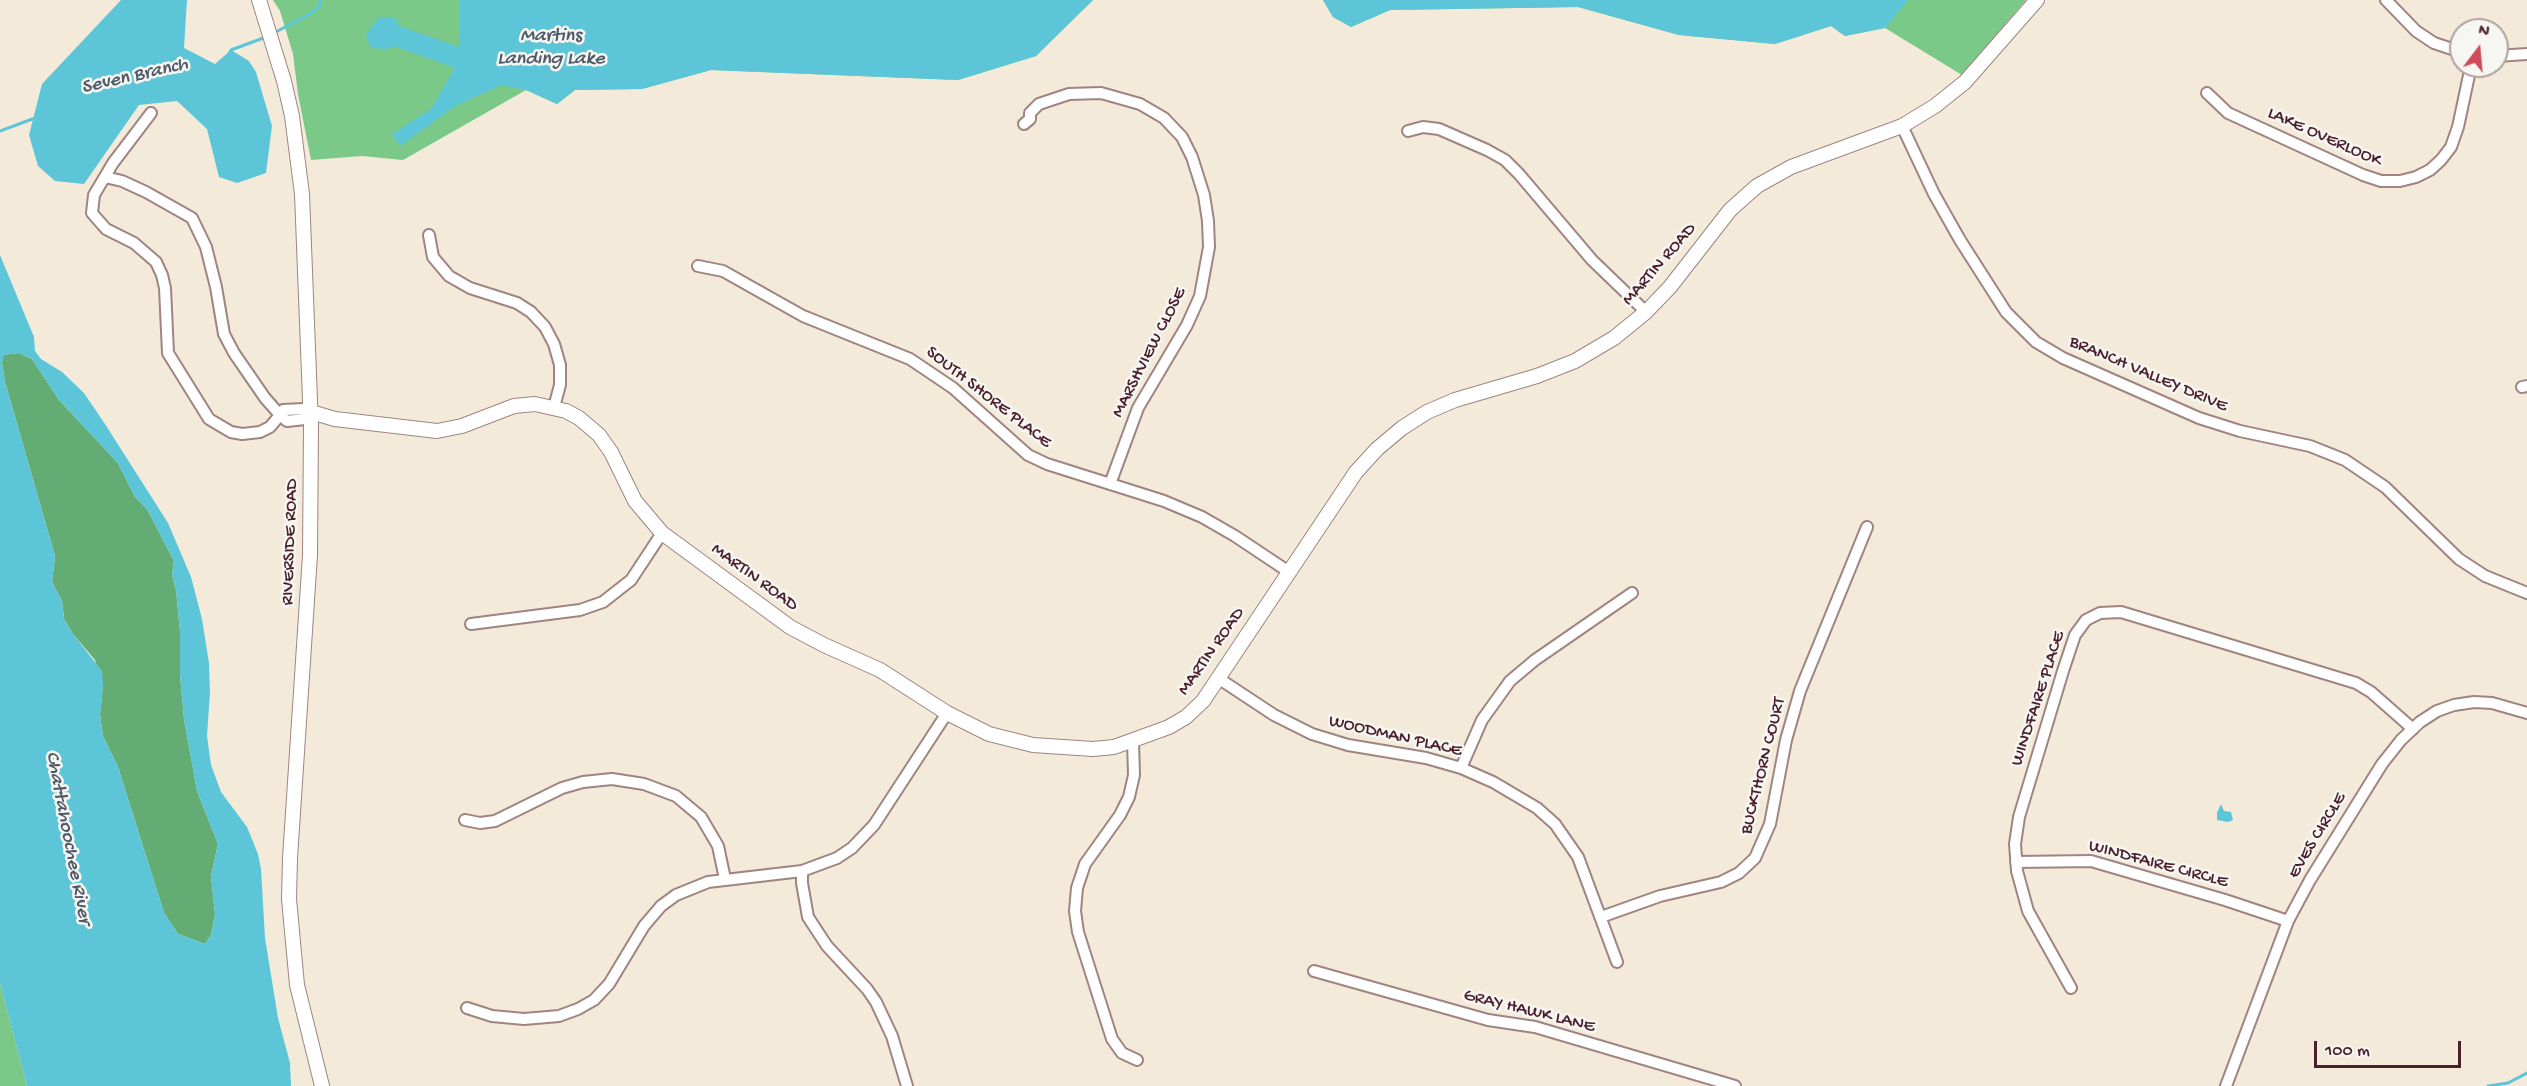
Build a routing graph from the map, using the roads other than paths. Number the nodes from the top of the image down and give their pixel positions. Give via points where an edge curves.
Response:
1 (2037, 0) edge
2 (2386, 0) edge
3 (260, 3) edge
4 (2449, 48) edge
5 (2527, 54) edge
6 (2509, 55) edge
7 (2468, 78) edge
8 (2207, 93) dead end
9 (151, 113) dead end
10 (1024, 124) dead end
11 (1902, 126) junction
12 (1407, 131) dead end
13 (105, 177) junction
14 (429, 235) dead end
15 (698, 266) dead end
16 (1646, 312) junction
17 (554, 407) junction
18 (311, 412) junction
19 (280, 415) junction
20 (1110, 484) junction
21 (1867, 527) dead end
22 (662, 533) junction
23 (1289, 572) junction
24 (1632, 593) dead end
25 (2527, 593) edge
26 (471, 624) dead end
27 (1218, 678) junction
28 (947, 713) junction
29 (2527, 713) edge
30 (2413, 729) junction
31 (1133, 741) junction
32 (1461, 768) junction
33 (465, 820) dead end
34 (2016, 862) junction
35 (802, 871) junction
36 (725, 879) junction
37 (1601, 917) junction
38 (2289, 921) junction
39 (1617, 963) dead end
40 (1314, 971) dead end
41 (2071, 988) dead end
42 (467, 1008) dead end
43 (1137, 1060) dead end
44 (322, 1086) edge
45 (907, 1086) edge
46 (1735, 1086) edge
47 (2226, 1086) edge

1 - 11 street, MARTIN ROAD via 1965,82
2 - 4 street via 2416,32
3 - 18 street, RIVERSIDE ROAD via 292,116 302,194
5 - 6 street
7 - 8 street, LAKE OVERLOOK via 2451,147 2430,170 2400,181 2381,181 2363,175 2228,113
9 - 13 street
10 - 20 street, MARSHVIEW CLOSE via 1039,104 1068,94 1101,93 1140,104 1164,118 1182,137 1204,195 1209,247 1200,296 1138,408
11 - 16 street, MARTIN ROAD via 1791,167 1757,186 1730,210
11 - 25 street, BRANCH VALLEY DRIVE via 1960,240 2006,312 2036,342 2063,358 2199,418 2310,446 2345,460 2385,487 2459,559 2485,576
12 - 16 street via 1439,129 1505,160 1592,260
13 - 19 street via 151,194 192,218 206,248 224,334 244,369
13 - 19 street via 94,195 92,213 106,229 134,243 156,262 165,288 168,352 208,419 221,428 243,434 270,427
14 - 17 street via 433,257 449,276 470,288 518,303 545,327 560,365
15 - 20 street, SOUTH SHORE PLACE via 723,271 803,316 910,359 953,388 1028,455
16 - 23 street, MARTIN ROAD via 1614,338 1575,361 1455,400 1402,428 1356,472
17 - 18 street, MARTIN ROAD via 514,406 437,431 334,419
17 - 22 street, MARTIN ROAD via 579,418 599,435 635,501
18 - 19 street via 304,408 283,410
18 - 44 street, RIVERSIDE ROAD via 310,555 289,899 297,985
20 - 23 street, SOUTH SHORE PLACE via 1202,518
21 - 37 street, BUCKTHORN COURT via 1800,691 1770,824 1755,858 1721,882 1660,896
22 - 26 street via 631,580 603,602 580,610
22 - 28 street, MARTIN ROAD via 790,627 880,670
23 - 27 street, MARTIN ROAD
24 - 32 street via 1510,681 1482,720
27 - 31 street, MARTIN ROAD via 1186,717
27 - 32 street, WOODMAN PLACE via 1274,715 1312,734
28 - 31 street, MARTIN ROAD via 989,734 1033,745 1093,749
28 - 35 street via 865,837 837,858
29 - 30 street, EVES CIRCLE via 2474,702 2437,711
30 - 34 street, WINDFAIRE PLACE via 2356,683 2121,612 2100,613 2086,620 2075,635 2019,817
30 - 38 street, EVES CIRCLE via 2382,764
31 - 43 street via 1134,775 1129,797 1085,864 1075,911 1112,1039 1122,1053
32 - 37 street, WOODMAN PLACE via 1537,808 1555,824 1578,857
33 - 36 street via 495,821 562,788 583,782 612,779 644,784 676,796 701,817 718,846
34 - 38 street, WINDFAIRE CIRCLE via 2091,861
34 - 41 street, WINDFAIRE PLACE via 2028,911
35 - 36 street
35 - 45 street via 805,902 814,928 876,1002 892,1036
36 - 42 street via 690,888 661,906 644,926 609,984 579,1009 559,1016 524,1019 492,1016
37 - 39 street, WOODMAN PLACE
38 - 47 street, EVES CIRCLE
40 - 46 street, GRAY HAWK LANE via 1488,1020 1535,1027

